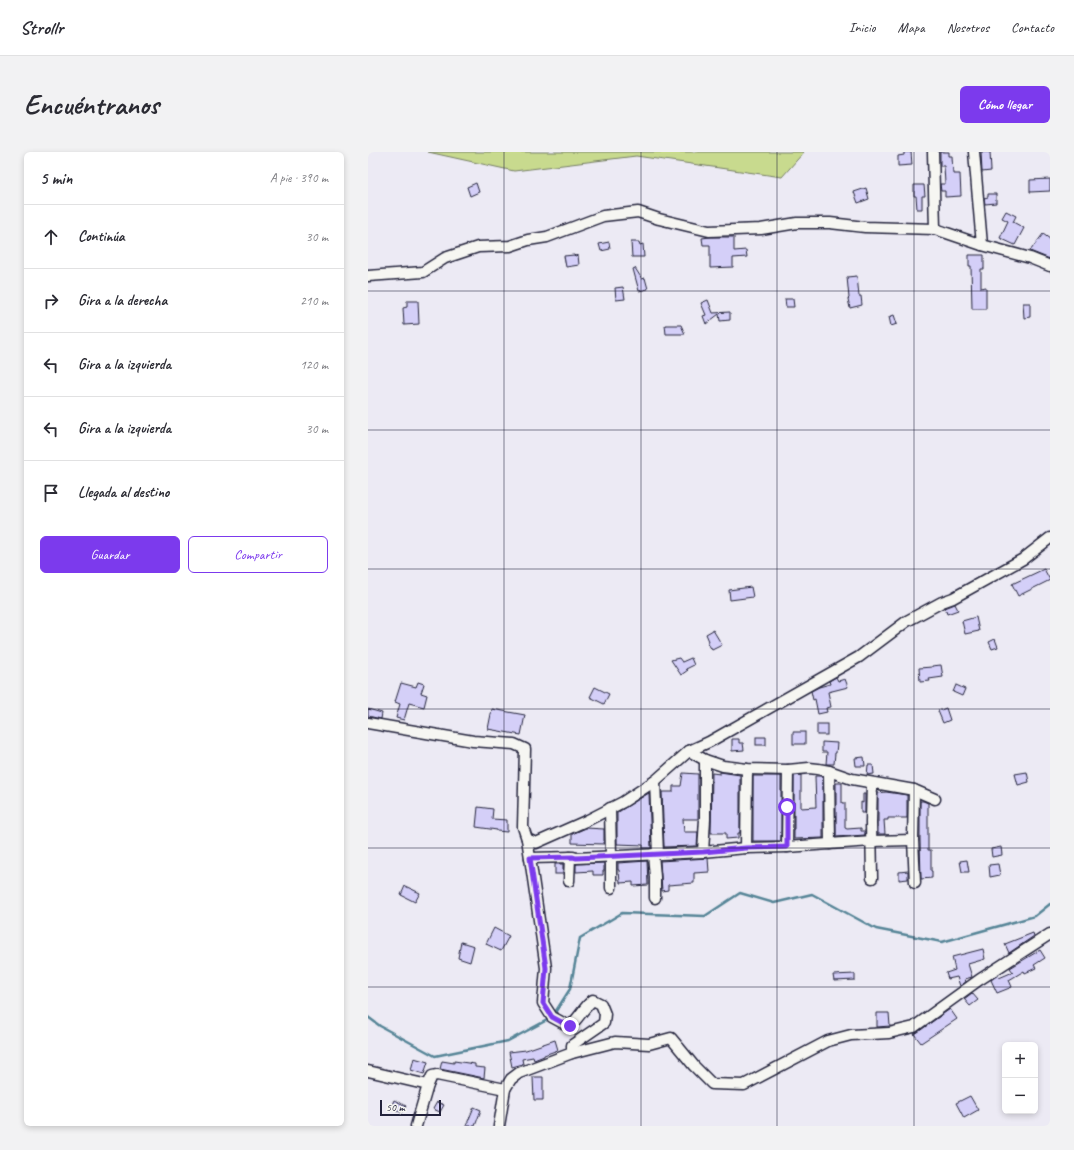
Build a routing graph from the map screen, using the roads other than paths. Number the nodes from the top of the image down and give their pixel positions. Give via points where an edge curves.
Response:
1 (933, 152) edge
2 (974, 152) edge
3 (935, 229) junction
4 (982, 245) junction
5 (1050, 266) edge
6 (368, 276) edge
7 (1050, 538) edge
8 (368, 723) edge
9 (689, 752) junction
10 (705, 760) junction
11 (747, 769) junction
12 (788, 770) junction
13 (829, 772) junction
14 (654, 781) junction
15 (872, 783) junction
16 (914, 790) junction
17 (935, 799) dead end
18 (610, 808) junction
19 (527, 839) junction
20 (913, 840) junction
21 (872, 841) junction
22 (830, 844) junction
23 (787, 847) junction
24 (746, 848) junction
25 (703, 852) junction
26 (655, 854) junction
27 (611, 856) junction
28 (570, 857) junction
29 (530, 858) junction
30 (872, 878) dead end
31 (569, 882) dead end
32 (915, 883) dead end
33 (611, 888) dead end
34 (654, 898) dead end
35 (1050, 934) edge
36 (572, 1053) junction
37 (368, 1071) edge
38 (428, 1085) junction
39 (505, 1089) junction
40 (416, 1126) edge
41 (499, 1126) edge

1 - 3 street
2 - 4 street
3 - 4 street
3 - 6 street via 797,223 761,229 709,231 638,212 603,216 547,237 510,246 478,247 445,258 423,272
4 - 5 street
7 - 9 street via 1023,559 907,621 859,657
8 - 19 street via 473,741 514,744 525,749 523,827
9 - 10 street
9 - 14 street
10 - 11 street via 723,766
10 - 25 street
11 - 12 street
11 - 24 street
12 - 13 street via 809,768
12 - 23 street
13 - 15 street
13 - 22 street
14 - 18 street
14 - 26 street
15 - 16 street
15 - 21 street
16 - 17 street
16 - 20 street
18 - 19 street via 536,843
18 - 27 street
19 - 29 street
20 - 21 street
20 - 32 street
21 - 22 street
21 - 30 street
22 - 23 street
23 - 24 street
24 - 25 street
25 - 26 street
26 - 27 street
26 - 34 street
27 - 28 street
27 - 33 street
28 - 29 street
28 - 31 street
29 - 36 street via 546,968 543,1003 552,1017 570,1026 593,1000 601,1004 605,1014 604,1023 572,1045
35 - 36 street via 979,980 914,1027 889,1033 851,1035 828,1041 744,1085 712,1084 670,1038 649,1044 615,1042
36 - 39 street via 519,1073 510,1079
37 - 38 street
38 - 39 street via 432,1076 438,1075
38 - 40 street
39 - 41 street

